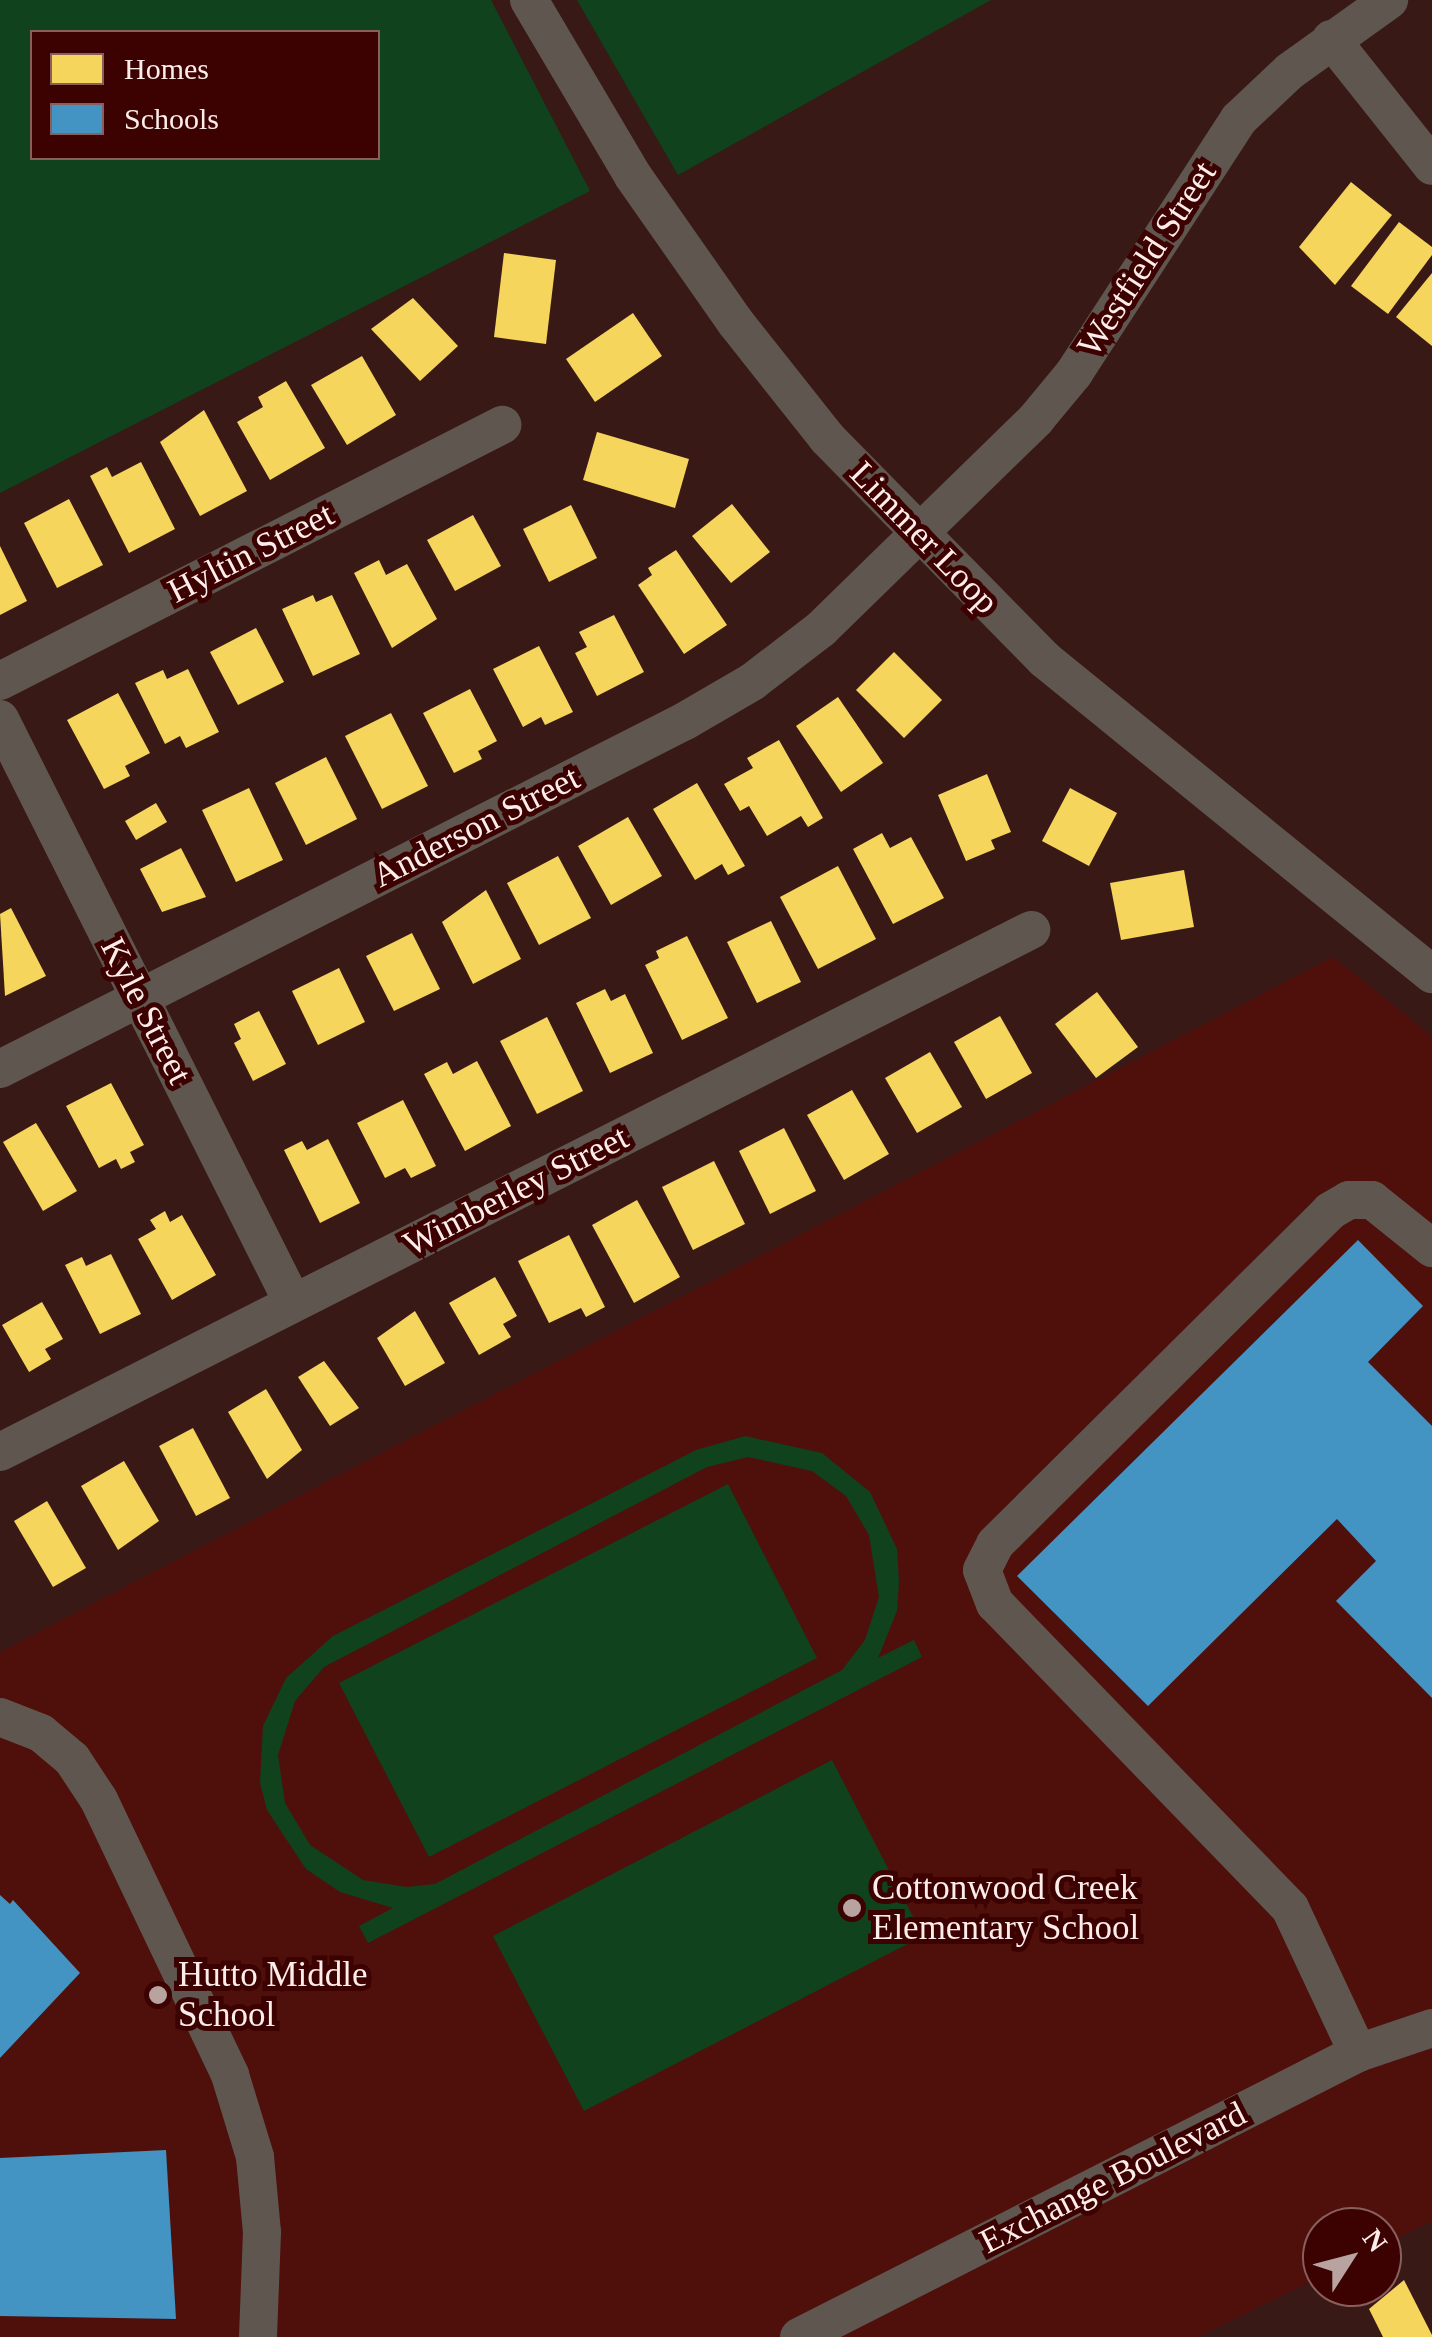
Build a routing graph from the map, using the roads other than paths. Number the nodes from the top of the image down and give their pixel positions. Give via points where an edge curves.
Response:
1 (530, 0) edge
2 (1389, 0) edge
3 (1331, 39) junction
4 (1432, 166) edge
5 (502, 424) dead end
6 (918, 534) junction
7 (0, 682) edge
8 (0, 719) edge
9 (1031, 930) dead end
10 (1432, 974) edge
11 (140, 998) junction
12 (0, 1069) edge
13 (1432, 1248) edge
14 (293, 1303) junction
15 (0, 1452) edge
16 (0, 1716) edge
17 (1432, 2028) edge
18 (1358, 2053) junction
19 (258, 2337) edge
20 (799, 2337) edge

1 - 6 street, Limmer Loop via 633,176 736,323 827,438
2 - 3 street, Westfield Street
3 - 4 street
3 - 6 street, Westfield Street via 1239,120 1074,373
5 - 7 street, Hyltin Street
6 - 10 street, Limmer Loop via 1044,659
6 - 11 street, Anderson Street via 821,629 752,682
8 - 11 street, Kyle Street
9 - 14 street, Wimberley Street
11 - 12 street, Anderson Street
11 - 14 street, Kyle Street
13 - 18 street via 1372,1200 1350,1200 1330,1211 995,1544 982,1570 995,1604 1290,1908
14 - 15 street, Wimberley Street
16 - 19 street via 41,1733 72,1759 100,1800 230,2074 258,2194
17 - 18 street, Exchange Boulevard
18 - 20 street, Exchange Boulevard

